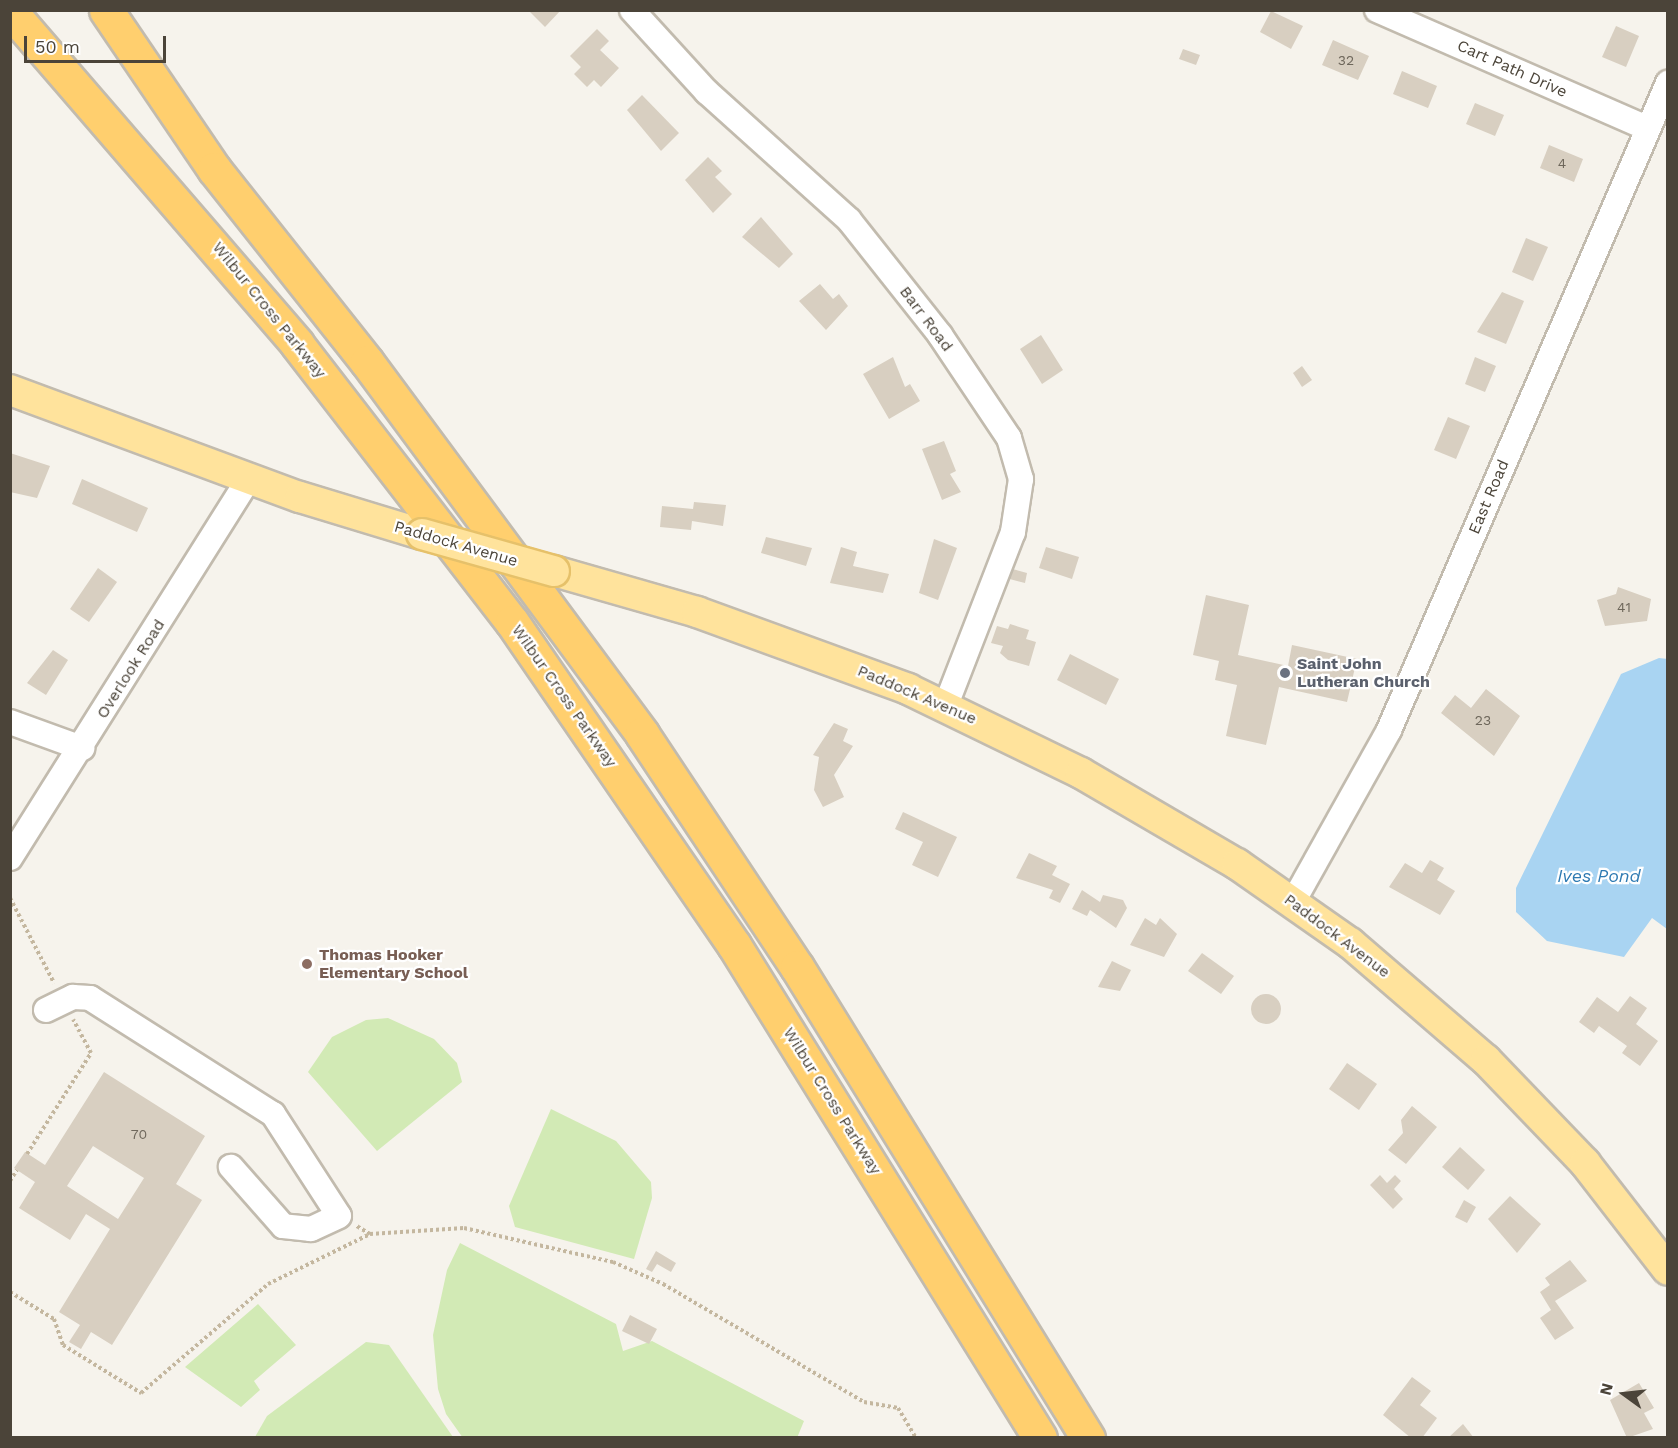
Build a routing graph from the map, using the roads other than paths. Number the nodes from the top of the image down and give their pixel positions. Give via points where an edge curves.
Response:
1 (106, 10) edge
2 (632, 10) edge
3 (1377, 10) edge
4 (10, 11) edge
5 (1668, 83) edge
6 (1647, 128) junction
7 (10, 390) edge
8 (249, 479) junction
9 (946, 705) junction
10 (10, 722) edge
11 (82, 748) junction
12 (10, 858) edge
13 (1293, 902) junction
14 (46, 1010) dead end
15 (231, 1167) dead end
16 (1668, 1270) edge
17 (1040, 1437) edge
18 (1088, 1437) edge

1 - 18 highway via 214,169 373,370 642,734 797,967
2 - 9 street, Barr Road via 707,92 849,220 940,335 1009,438 1021,479 1013,532
3 - 6 street, Cart Path Drive
4 - 17 highway, Wilbur Cross Parkway via 297,344 512,622 734,945
5 - 6 street, East Road
6 - 13 street, East Road via 1389,730
7 - 8 main road, Paddock Avenue
8 - 9 main road, Paddock Avenue, bridge via 748,629
8 - 11 street, Overlook Road
9 - 13 main road, Paddock Avenue via 1129,800
10 - 11 street
11 - 12 street, Overlook Road
13 - 16 main road, Paddock Avenue via 1415,996 1517,1091 1598,1178
14 - 15 street via 73,997 90,998 273,1114 339,1216 311,1228 283,1226

